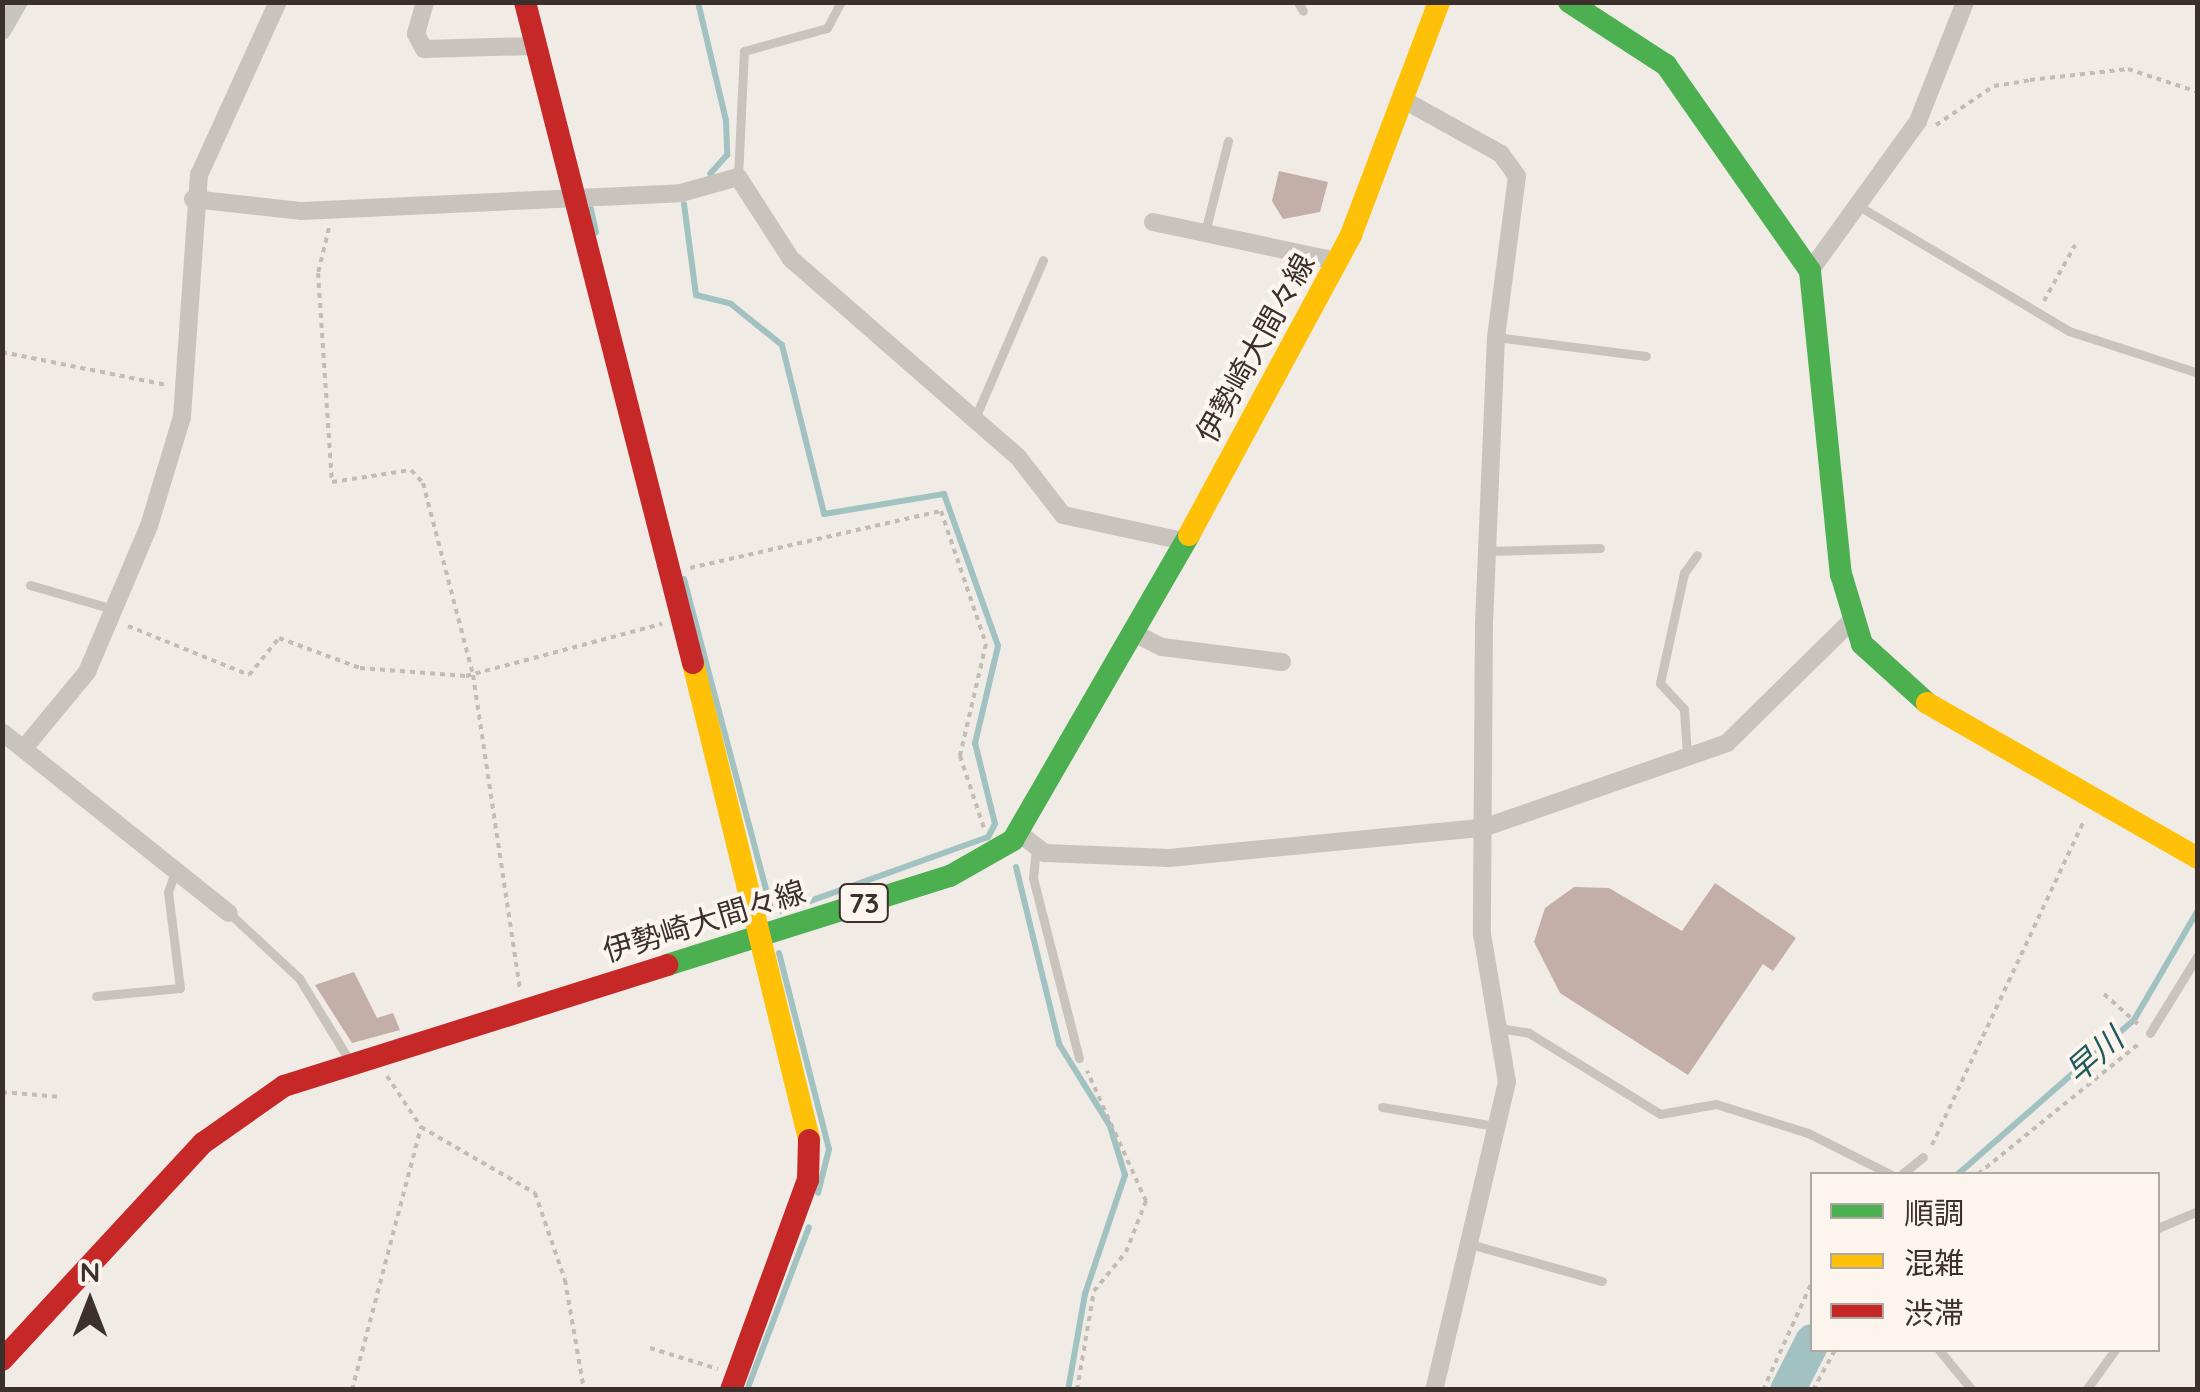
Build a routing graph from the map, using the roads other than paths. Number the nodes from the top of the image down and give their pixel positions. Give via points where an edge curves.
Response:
1 (20, 2) edge
2 (278, 2) edge
3 (426, 2) edge
4 (525, 2) edge
5 (841, 2) edge
6 (1439, 2) edge
7 (1570, 2) edge
8 (1965, 2) edge
9 (2, 31) edge
10 (534, 46) junction
11 (1404, 100) junction
12 (1228, 140) dead end
13 (738, 177) junction
14 (572, 195) junction
15 (194, 199) junction
16 (1862, 208) junction
17 (1153, 222) dead end
18 (1204, 232) junction
19 (1043, 260) dead end
20 (1337, 262) junction
21 (1810, 272) junction
22 (1496, 337) junction
23 (1646, 356) dead end
24 (2198, 373) edge
25 (973, 420) junction
26 (1183, 541) junction
27 (1600, 548) dead end
28 (1487, 551) junction
29 (1697, 555) dead end
30 (30, 585) dead end
31 (111, 614) junction
32 (1850, 622) junction
33 (1134, 633) junction
34 (1282, 662) dead end
35 (2, 732) edge
36 (25, 748) junction
37 (1686, 756) junction
38 (1483, 828) junction
39 (1027, 841) junction
40 (2198, 858) edge
41 (174, 875) junction
42 (230, 913) joint
43 (759, 936) junction
44 (2198, 954) edge
45 (96, 996) dead end
46 (1499, 1028) junction
47 (2146, 1031) road end
48 (1079, 1058) road end
49 (350, 1062) junction
50 (1382, 1107) dead end
51 (1495, 1126) junction
52 (1923, 1157) road end
53 (1886, 1172) edge
54 (1904, 1172) edge
55 (2198, 1212) edge
56 (2160, 1227) edge
57 (1468, 1244) junction
58 (1602, 1282) dead end
59 (1940, 1352) edge
60 (2114, 1352) edge
61 (3, 1358) edge
62 (734, 1382) edge
63 (1434, 1390) edge
64 (1972, 1390) edge
65 (2086, 1390) edge

1 - 9 street
2 - 15 street via 216,128
3 - 10 street via 416,34 424,49
4 - 10 street
5 - 13 lane via 826,28 744,51
6 - 11 street, 伊勢崎大間々線 / 73
7 - 21 street via 1675,75
8 - 16 street via 1912,130
10 - 14 street
11 - 20 street, 伊勢崎大間々線 / 73
11 - 22 street via 1502,154 1517,176
12 - 18 lane
13 - 14 street via 681,193
13 - 25 street via 792,258
14 - 15 street via 333,209
14 - 43 street
15 - 31 street via 177,442
16 - 21 street
16 - 24 lane via 2037,314
17 - 18 street
18 - 20 street
19 - 25 lane
20 - 26 street, 伊勢崎大間々線 / 73
21 - 32 street
22 - 23 lane
22 - 28 street
25 - 26 street via 1018,457 1063,515
26 - 33 street, 伊勢崎大間々線 / 73
27 - 28 lane
28 - 38 street
29 - 37 lane via 1684,573 1660,683 1684,709
30 - 31 lane
31 - 36 street via 88,672
32 - 37 street via 1751,724
32 - 40 street via 1894,681 2091,806
33 - 34 street via 1162,647
33 - 39 street, 伊勢崎大間々線 / 73
35 - 36 street
36 - 41 street
37 - 38 street
38 - 39 street via 1169,858
38 - 46 street via 1484,961
39 - 43 street, 伊勢崎大間々線 / 73
39 - 48 lane
41 - 42 street
41 - 45 lane via 168,892 180,988
42 - 49 lane via 299,978
43 - 49 street, 伊勢崎大間々線 / 73
43 - 62 street via 806,1102 811,1159
44 - 47 lane
46 - 51 street via 1506,1082
46 - 53 lane via 1529,1034 1660,1114 1716,1104 1808,1133
49 - 61 street, 伊勢崎大間々線 / 73 via 284,1086 221,1126
50 - 51 lane
51 - 57 street
52 - 54 lane
55 - 56 lane
57 - 58 lane
57 - 63 street
59 - 64 lane
60 - 65 lane

